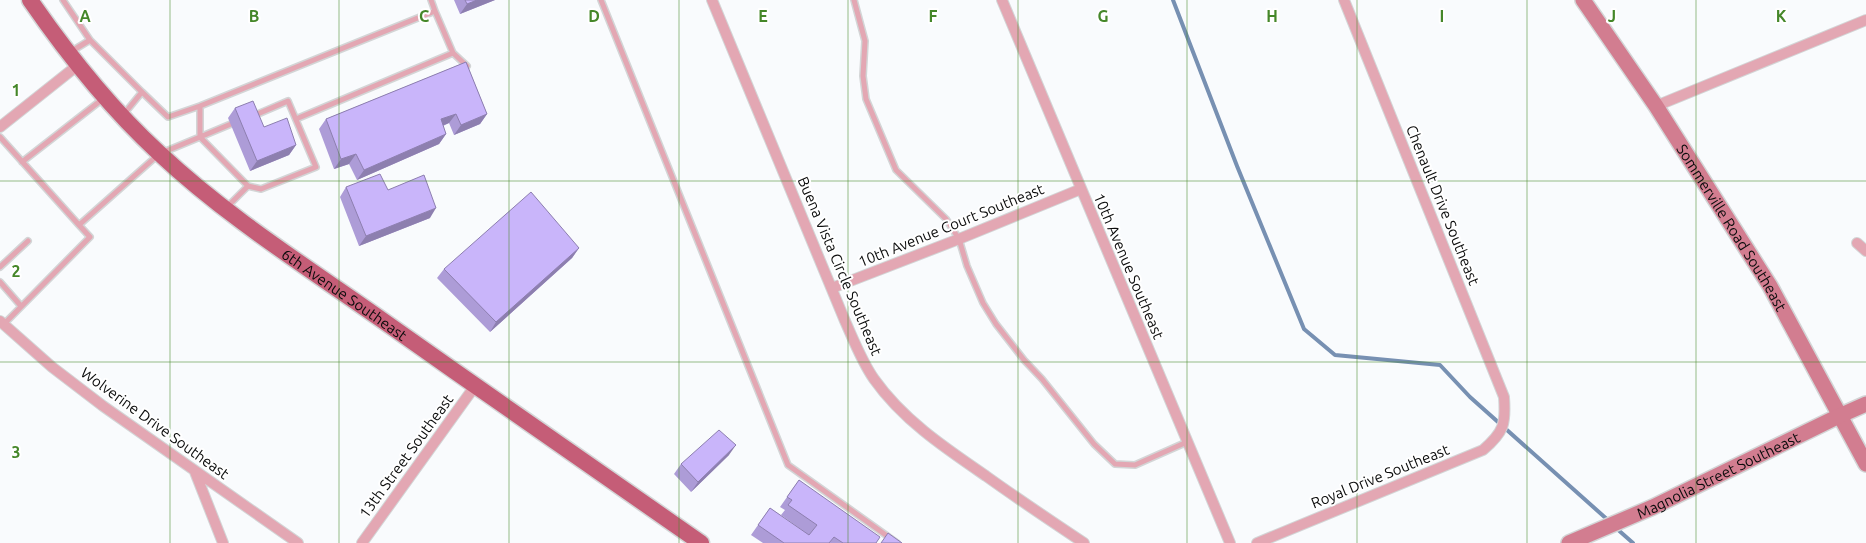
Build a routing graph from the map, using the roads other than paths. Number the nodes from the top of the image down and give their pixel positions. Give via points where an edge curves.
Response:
1 (30, 0) edge
2 (63, 0) edge
3 (431, 0) edge
4 (601, 0) edge
5 (712, 0) edge
6 (854, 0) edge
7 (1002, 0) edge
8 (1344, 0) edge
9 (1584, 0) edge
10 (435, 11) junction
11 (1865, 23) edge
12 (90, 40) junction
13 (453, 53) junction
14 (74, 59) junction
15 (470, 74) edge
16 (142, 92) junction
17 (104, 98) junction
18 (200, 106) junction
19 (1656, 106) junction
20 (122, 117) junction
21 (248, 118) edge
22 (296, 119) junction
23 (231, 124) dead end
24 (0, 127) edge
25 (0, 137) edge
26 (200, 137) junction
27 (159, 154) junction
28 (22, 162) junction
29 (248, 186) junction
30 (1081, 189) junction
31 (225, 209) junction
32 (79, 225) junction
33 (959, 239) junction
34 (28, 241) dead end
35 (1857, 243) dead end
36 (1866, 251) edge
37 (0, 267) edge
38 (0, 282) edge
39 (832, 288) junction
40 (21, 306) junction
41 (2, 322) edge
42 (475, 386) junction
43 (1866, 404) edge
44 (1839, 416) junction
45 (1504, 424) joint
46 (1187, 442) junction
47 (1866, 464) edge
48 (196, 472) junction
49 (222, 543) edge
50 (298, 543) edge
51 (362, 543) edge
52 (701, 543) edge
53 (897, 543) edge
54 (1084, 543) edge
55 (1230, 543) edge
56 (1257, 543) edge
57 (1569, 543) edge

1 - 14 main road, 6th Avenue Southeast
2 - 12 lane
3 - 10 lane
4 - 53 lane via 788,465
5 - 39 street, Buena Vista Circle Southeast
6 - 33 lane via 865,41 863,76 866,98 880,134 896,170 946,219
7 - 30 street, 10th Avenue Southeast
8 - 45 street, Chenault Drive Southeast via 1504,397
9 - 19 street, Sommerville Road Southeast
10 - 13 lane
10 - 18 lane
11 - 19 street
12 - 14 lane
12 - 16 lane
13 - 15 lane
13 - 22 lane
14 - 17 main road, 6th Avenue Southeast
14 - 24 street
16 - 18 lane via 168,117
16 - 20 lane
17 - 20 main road, 6th Avenue Southeast
17 - 28 lane
18 - 26 lane
19 - 44 street, Sommerville Road Southeast via 1770,286
20 - 27 main road, 6th Avenue Southeast
21 - 22 lane via 288,101
22 - 29 lane via 316,167 261,189
23 - 26 lane
25 - 28 lane
26 - 27 lane
26 - 29 lane
27 - 31 main road, 6th Avenue Southeast
27 - 32 lane
28 - 32 lane
29 - 31 lane
30 - 33 street, 10th Avenue Court Southeast
30 - 46 street, 10th Avenue Southeast
31 - 42 main road, 6th Avenue Southeast
32 - 40 lane via 90,237
33 - 39 street, 10th Avenue Court Southeast
33 - 46 lane via 983,303 996,324 1094,444 1115,464 1135,465
34 - 37 lane
35 - 36 street
38 - 40 lane
39 - 54 street, Buena Vista Circle Southeast via 858,351 894,403 942,446
40 - 41 lane
41 - 48 street, Wolverine Drive Southeast via 52,367
42 - 51 street, 13th Street Southeast
42 - 52 main road, 6th Avenue Southeast
43 - 44 street, Magnolia Street Southeast
44 - 47 street, Sommerville Road Southeast
44 - 57 street, Magnolia Street Southeast via 1653,507
45 - 56 street, Royal Drive Southeast via 1496,438 1483,450
46 - 55 street, 10th Avenue Southeast
48 - 49 street
48 - 50 street, Wolverine Drive Southeast

